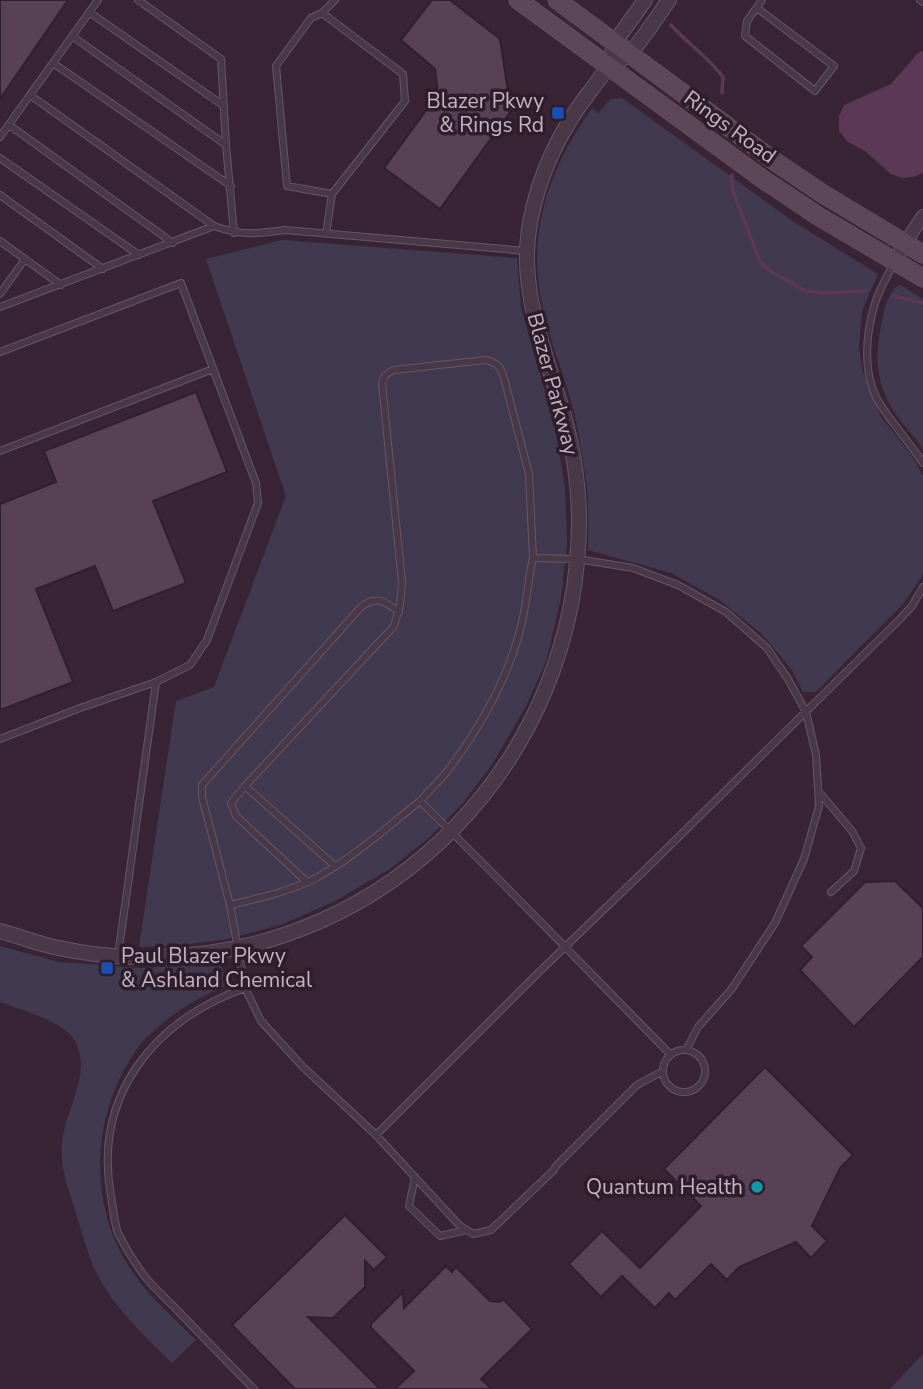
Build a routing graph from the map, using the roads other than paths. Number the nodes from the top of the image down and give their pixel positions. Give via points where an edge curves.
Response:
1 (98, 0) edge
2 (138, 0) edge
3 (335, 0) edge
4 (518, 0) edge
5 (557, 0) edge
6 (645, 0) edge
7 (668, 0) edge
8 (762, 0) edge
9 (757, 8) junction
10 (89, 12) junction
11 (322, 13) junction
12 (72, 36) junction
13 (615, 43) junction
14 (630, 54) junction
15 (53, 63) junction
16 (609, 67) junction
17 (30, 95) junction
18 (224, 106) junction
19 (9, 125) junction
20 (0, 138) edge
21 (226, 145) junction
22 (0, 159) edge
23 (230, 186) junction
24 (332, 194) junction
25 (0, 195) edge
26 (923, 216) edge
27 (215, 226) junction
28 (234, 233) junction
29 (326, 234) junction
30 (0, 242) edge
31 (173, 243) junction
32 (905, 243) junction
33 (526, 251) junction
34 (923, 254) edge
35 (139, 256) junction
36 (25, 259) junction
37 (895, 261) junction
38 (103, 269) junction
39 (923, 278) edge
40 (61, 285) junction
41 (0, 294) edge
42 (0, 307) edge
43 (0, 352) edge
44 (213, 369) junction
45 (0, 451) edge
46 (923, 463) edge
47 (533, 558) junction
48 (577, 559) junction
49 (923, 587) edge
50 (399, 612) junction
51 (156, 682) junction
52 (806, 712) junction
53 (0, 739) edge
54 (246, 786) junction
55 (818, 792) junction
56 (420, 801) junction
57 (451, 832) junction
58 (335, 866) junction
59 (307, 882) junction
60 (831, 892) dead end
61 (230, 905) junction
62 (0, 931) edge
63 (238, 947) junction
64 (565, 948) junction
65 (118, 956) junction
66 (245, 988) junction
67 (686, 1050) junction
68 (671, 1055) junction
69 (663, 1071) junction
70 (376, 1135) junction
71 (415, 1177) junction
72 (467, 1230) junction
73 (254, 1389) edge

1 - 10 lane
2 - 18 lane via 221,59
3 - 11 lane
4 - 16 main road, Rings Road
5 - 13 main road, Rings Road
6 - 13 street, Blazer Parkway
7 - 14 street, Blazer Parkway
8 - 9 lane
9 - 9 lane via 747,21 745,36 815,91 834,66
10 - 12 lane
10 - 18 lane
11 - 24 lane via 311,18 276,66 287,186
11 - 24 lane via 403,74 405,101
12 - 15 lane
12 - 21 lane
13 - 14 main road, Rings Road
13 - 16 street, Blazer Parkway
14 - 16 street, Blazer Parkway
14 - 32 main road, Rings Road via 777,163
15 - 17 lane
15 - 23 lane
16 - 33 street, Blazer Parkway via 568,122 549,159
16 - 37 main road, Rings Road via 764,180
17 - 19 lane
17 - 27 lane
18 - 21 lane
19 - 20 lane
19 - 31 lane
21 - 23 lane
22 - 35 lane
23 - 28 lane
24 - 29 lane
25 - 38 lane
26 - 32 street
27 - 28 lane
27 - 31 lane
28 - 29 lane via 285,230
29 - 33 lane
30 - 36 lane
31 - 35 lane
32 - 34 main road, Rings Road
32 - 37 street
33 - 48 street, Blazer Parkway via 534,314 572,454 578,496
35 - 38 lane
36 - 40 lane
36 - 41 lane
37 - 39 main road, Rings Road
37 - 46 lane via 874,307 869,333 870,378 876,396
38 - 40 lane
40 - 42 lane
43 - 44 lane via 181,283
44 - 45 lane
44 - 51 lane via 256,484 258,503 207,640 190,665
47 - 48 lane
47 - 50 lane via 529,474 499,366 485,360 394,370 382,384 402,582
47 - 56 lane via 523,621 507,672 448,771
48 - 52 lane via 633,568 678,585 726,612 767,648
48 - 57 street, Blazer Parkway via 567,624 540,704 503,770
49 - 52 lane via 900,620
50 - 54 lane via 394,626
50 - 61 lane via 378,600 361,607 202,785
51 - 53 lane
51 - 65 lane
52 - 55 lane via 816,755
52 - 64 lane
54 - 58 lane
54 - 59 lane via 231,803 236,816
55 - 60 lane via 861,848 855,872
55 - 67 lane via 819,806 804,859 775,923
56 - 57 lane
56 - 58 lane
57 - 63 street, Blazer Parkway via 404,872 338,913
57 - 64 lane
58 - 59 lane
59 - 61 lane
61 - 63 lane
62 - 65 street, Blazer Parkway via 54,947
63 - 65 street, Blazer Parkway via 189,955
63 - 66 lane
64 - 68 lane
64 - 70 lane
66 - 70 lane via 261,1021
66 - 73 lane via 198,1010 152,1046 131,1075 116,1108 108,1139 107,1175 118,1232 143,1275
67 - 68 lane
67 - 69 lane via 698,1055 704,1067 699,1085 688,1091 674,1089
68 - 69 lane
69 - 72 lane via 637,1086 491,1230 473,1234
70 - 71 lane
71 - 72 lane
71 - 72 lane via 409,1206 440,1236

